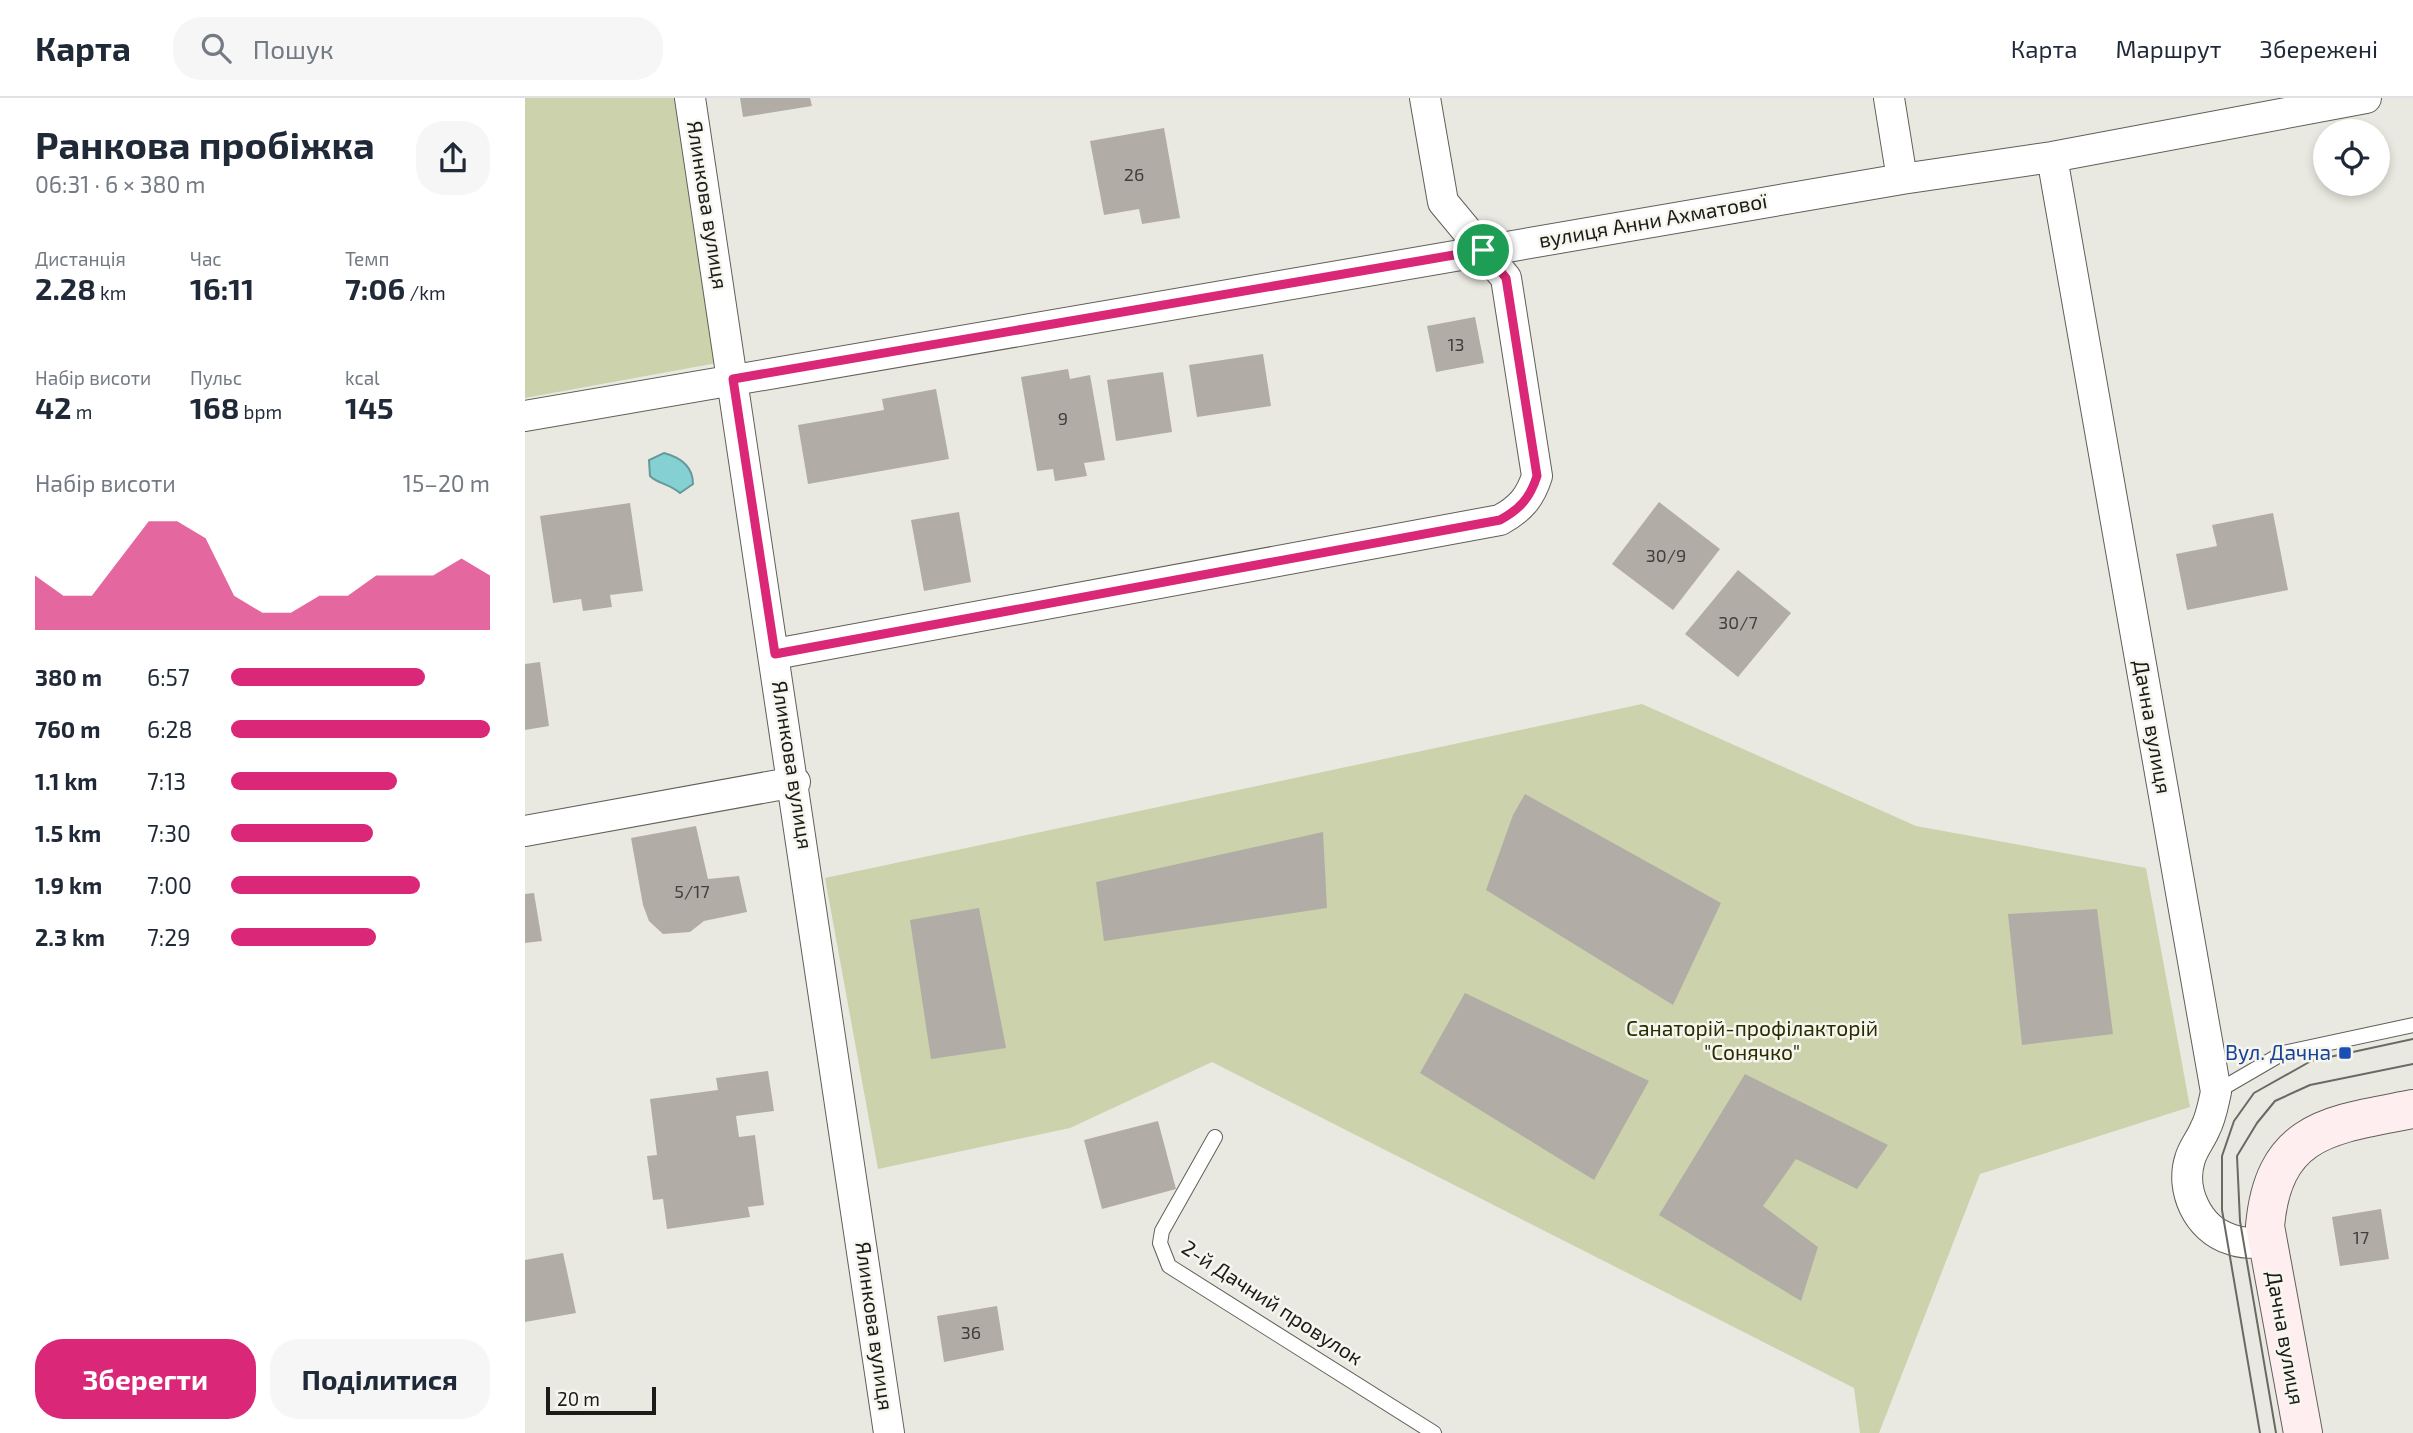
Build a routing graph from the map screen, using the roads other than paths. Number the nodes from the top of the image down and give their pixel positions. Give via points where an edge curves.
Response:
1 (690, 98) edge
2 (1425, 98) edge
3 (1889, 98) edge
4 (2366, 98) edge
5 (2052, 157) junction
6 (1902, 179) junction
7 (1483, 250) junction
8 (733, 379) junction
9 (525, 416) edge
10 (775, 654) junction
11 (795, 782) junction
12 (525, 831) edge
13 (2413, 1025) edge
14 (2216, 1093) junction
15 (2413, 1109) edge
16 (1215, 1137) dead end
17 (2268, 1242) junction
18 (890, 1433) edge
19 (1434, 1433) edge
20 (2303, 1433) edge

1 - 8 street, Ялинкова вулиця
2 - 7 street via 1443,202
3 - 6 street
4 - 5 street, вулиця Анни Ахматової
5 - 6 street, вулиця Анни Ахматової
5 - 14 street, Дачна вулиця
6 - 7 street, вулиця Анни Ахматової
7 - 8 street, вулиця Анни Ахматової
7 - 10 street via 1506,278 1537,476 1525,503 1514,513 1500,520
8 - 9 street, вулиця Анни Ахматової
8 - 10 street, Ялинкова вулиця
10 - 11 street, Ялинкова вулиця
11 - 12 street
11 - 18 street, Ялинкова вулиця
13 - 14 lane via 2283,1052
14 - 17 street, Дачна вулиця via 2207,1127 2190,1158 2190,1197 2205,1222 2227,1239
15 - 17 main road, Дачна вулиця via 2335,1124 2303,1142 2280,1165 2268,1196
16 - 19 lane, 2-й Дачний провулок via 1162,1231 1160,1243 1169,1266
17 - 20 main road, Дачна вулиця

